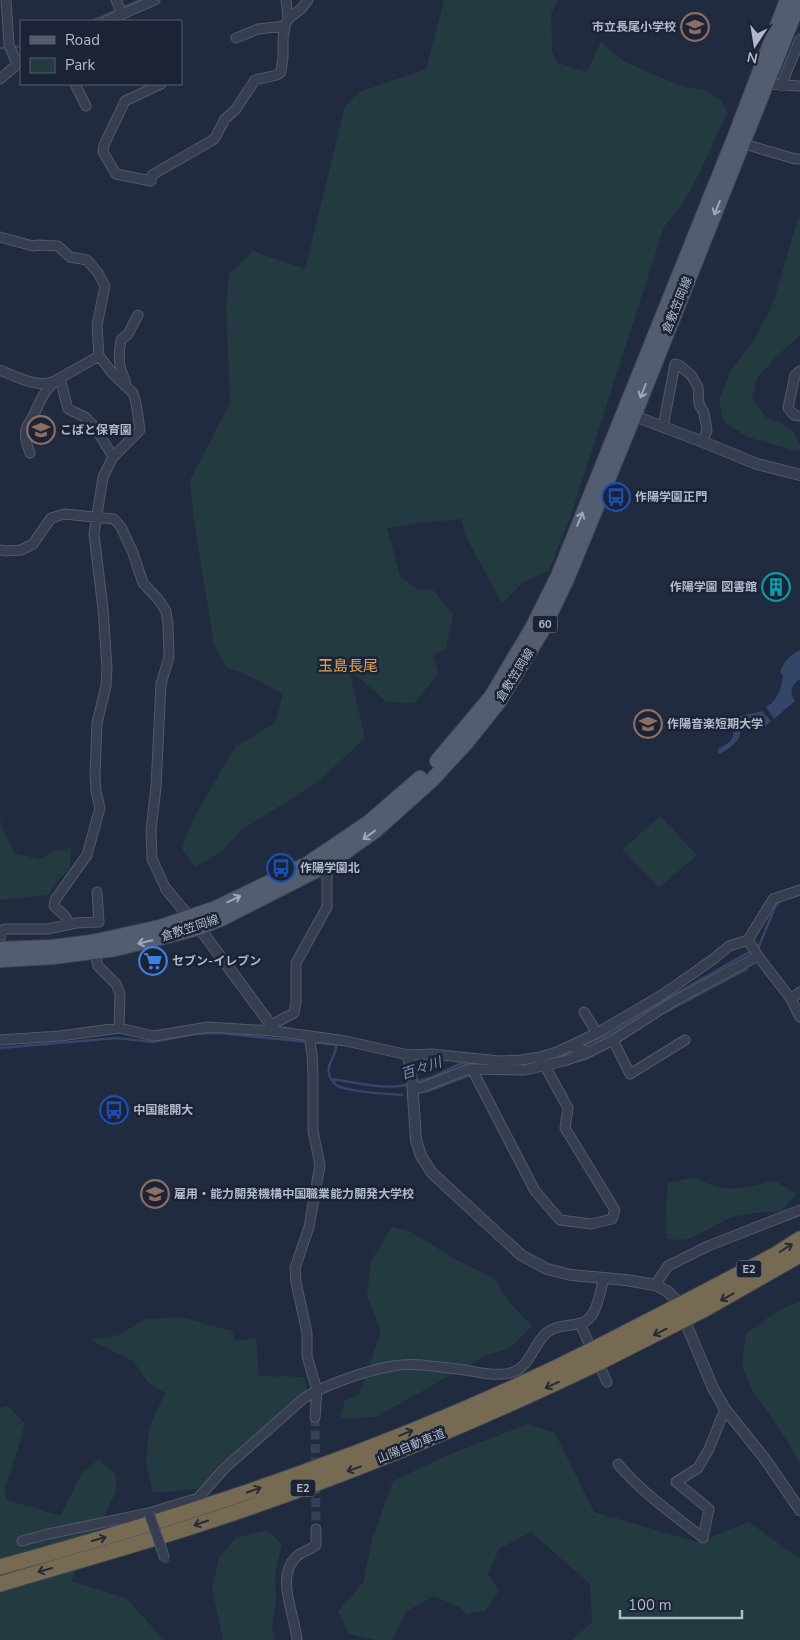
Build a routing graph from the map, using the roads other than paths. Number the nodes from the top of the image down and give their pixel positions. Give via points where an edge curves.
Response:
1 (6, 0) edge
2 (155, 0) edge
3 (286, 0) edge
4 (308, 0) edge
5 (787, 0) edge
6 (800, 0) edge
7 (117, 2) edge
8 (122, 14) junction
9 (108, 20) edge
10 (287, 22) junction
11 (236, 38) dead end
12 (800, 39) edge
13 (7, 47) edge
14 (19, 63) edge
15 (0, 79) edge
16 (76, 85) edge
17 (159, 85) edge
18 (774, 85) junction
19 (800, 86) edge
20 (86, 106) dead end
21 (738, 142) junction
22 (800, 159) edge
23 (0, 238) edge
24 (138, 315) dead end
25 (99, 356) junction
26 (0, 370) edge
27 (800, 372) edge
28 (56, 380) junction
29 (126, 386) junction
30 (796, 389) edge
31 (628, 414) junction
32 (800, 416) edge
33 (663, 427) junction
34 (703, 442) junction
35 (30, 453) dead end
36 (113, 457) junction
37 (800, 475) edge
38 (96, 517) junction
39 (0, 550) edge
40 (326, 865) junction
41 (166, 889) joint
42 (800, 890) edge
43 (97, 892) dead end
44 (194, 923) junction
45 (69, 924) junction
46 (0, 938) edge
47 (0, 949) edge
48 (754, 949) junction
49 (95, 952) junction
50 (0, 960) edge
51 (800, 992) edge
52 (662, 995) junction
53 (791, 999) junction
54 (668, 1005) junction
55 (584, 1012) dead end
56 (800, 1017) edge
57 (119, 1028) junction
58 (272, 1028) junction
59 (597, 1033) junction
60 (309, 1038) junction
61 (0, 1040) edge
62 (685, 1040) dead end
63 (614, 1043) junction
64 (571, 1046) junction
65 (587, 1052) junction
66 (408, 1055) junction
67 (472, 1067) junction
68 (547, 1068) junction
69 (413, 1085) junction
70 (800, 1210) edge
71 (800, 1239) edge
72 (800, 1255) edge
73 (604, 1278) junction
74 (655, 1285) junction
75 (700, 1303) junction
76 (580, 1324) junction
77 (593, 1358) junction
78 (607, 1382) dead end
79 (316, 1390) junction
80 (725, 1409) junction
81 (315, 1417) tunnel mouth
82 (618, 1464) dead end
83 (800, 1510) edge
84 (149, 1513) junction
85 (316, 1529) tunnel mouth
86 (22, 1541) dead end
87 (165, 1559) dead end
88 (1, 1567) edge
89 (0, 1584) edge
90 (297, 1640) edge

1 - 13 street
2 - 8 street
3 - 10 street
4 - 10 street
5 - 21 main road, 倉敷笠岡線 / 60
6 - 18 main road, 倉敷笠岡線 / 60
7 - 8 street
8 - 9 street
10 - 11 street
10 - 17 street via 281,72 255,80 236,110 225,119 215,138 152,174 151,181 116,174 103,152 125,101
12 - 18 street
13 - 14 street
14 - 15 street
16 - 20 street
18 - 19 street
18 - 21 main road, 倉敷笠岡線 / 60
21 - 22 street
21 - 31 main road, 倉敷笠岡線 / 60
23 - 25 street via 33,246 58,246 70,257 87,260 98,273 105,286 97,325
24 - 29 street via 121,340 118,354
25 - 28 street
25 - 29 street
26 - 28 street via 35,383
27 - 30 street via 795,374
28 - 35 street via 45,391 27,426 26,441
28 - 36 street via 68,409 85,417 95,427
29 - 36 street via 133,393 140,430
30 - 32 street via 788,408
31 - 33 street
31 -> 40 main road, 倉敷笠岡線 / 60 via 567,579 542,632 499,702 432,780 375,831
44 -> 31 main road, 倉敷笠岡線 / 60 via 216,908 307,864 369,822 425,774 459,735 491,696 532,628
33 - 34 street
33 - 34 street via 675,364 692,375 698,387 699,404 707,430
34 - 37 street via 757,464
36 - 38 street via 103,477
38 - 39 street via 64,514 51,518 33,544 21,550
38 - 41 street via 114,519 121,526 143,583 166,611 169,657 161,684 151,830 152,859
38 - 45 street via 94,534 107,668 97,723 95,776 100,808 87,855 55,900 54,906
40 - 44 main road, 倉敷笠岡線 / 60 via 221,919
40 - 58 street via 327,907 296,963 294,1013
41 - 44 street
42 - 48 street via 773,899
43 - 45 street via 99,922
44 - 47 main road, 倉敷笠岡線 / 60 via 92,942
44 -> 49 main road, 倉敷笠岡線 / 60 via 162,938
44 - 58 street
45 - 46 street via 48,929 4,929
48 - 52 street via 729,946
48 - 53 street
48 - 54 street
49 - 50 main road, 倉敷笠岡線 / 60
49 - 57 street via 98,966 119,988
51 - 53 street
52 - 54 street
52 - 59 street
53 - 56 street
54 - 63 street
55 - 59 street
57 - 58 street via 154,1036 208,1026
57 - 61 street
58 - 60 street
59 - 64 street
60 - 66 street via 346,1041
60 - 79 street via 313,1130 320,1165 309,1227 295,1268 307,1333 307,1356
62 - 63 street via 630,1074
63 - 65 street
64 - 65 street
64 - 67 street via 521,1060
65 - 68 street
66 - 67 street via 432,1054
66 - 69 street
67 - 68 street
67 - 68 street via 535,1191 560,1220 591,1224 612,1219 615,1210 566,1128 568,1108
67 - 69 street via 420,1088
69 - 73 street via 416,1140 432,1174 521,1255 547,1269
70 - 74 street via 708,1246 668,1266
75 -> 71 highway, 山陽自動車道 / E2
72 -> 75 highway, 山陽自動車道 / E2
73 - 74 street
73 - 76 street via 595,1309
74 - 80 street via 676,1300
75 - 77 highway, 山陽自動車道 / E2, bridge
76 - 78 street
76 - 79 street via 550,1330 528,1360 513,1373 493,1375 451,1368 393,1366
88 -> 77 highway, 山陽自動車道 / E2 via 178,1516 280,1481
77 -> 89 highway, 山陽自動車道 / E2 via 445,1432 359,1467 183,1530
79 - 81 street
79 - 84 street via 225,1468 198,1498
80 - 82 street via 698,1468 676,1482 709,1510 703,1538 665,1510
80 - 83 street
84 - 86 street
84 - 87 street, bridge
85 - 90 street via 316,1545 298,1555 286,1573

